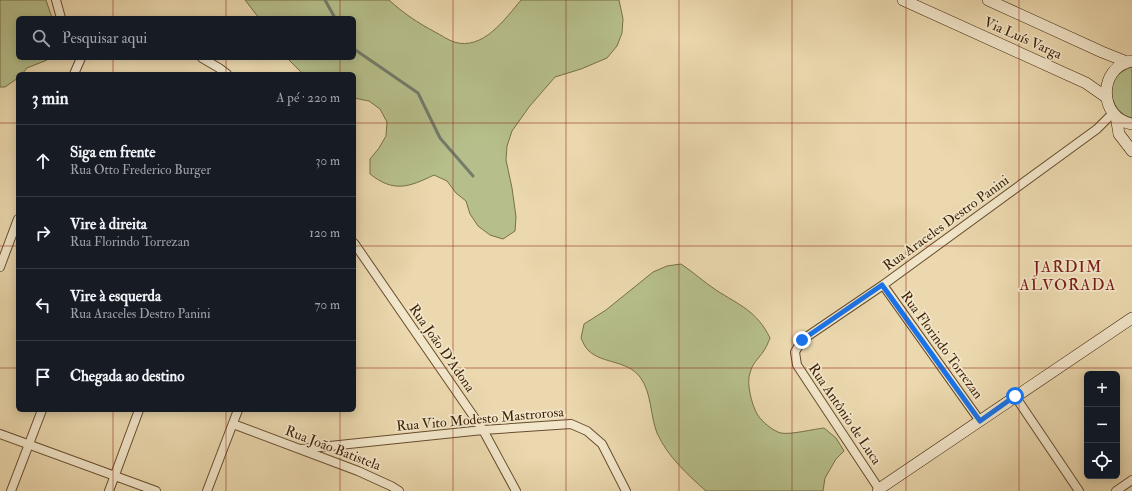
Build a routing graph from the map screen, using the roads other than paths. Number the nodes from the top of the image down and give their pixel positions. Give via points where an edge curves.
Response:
1 (56, 0) edge
2 (903, 0) edge
3 (988, 0) edge
4 (60, 16) edge
5 (79, 60) edge
6 (205, 60) edge
7 (1130, 61) edge
8 (75, 72) edge
9 (224, 72) edge
10 (1106, 97) junction
11 (1114, 115) junction
12 (1132, 124) edge
13 (1132, 151) edge
14 (16, 224) edge
15 (356, 246) edge
16 (0, 267) edge
17 (882, 285) junction
18 (1132, 318) edge
19 (795, 352) joint
20 (1015, 396) junction
21 (41, 412) edge
22 (138, 412) edge
23 (237, 412) edge
24 (980, 421) junction
25 (234, 424) junction
26 (483, 430) junction
27 (0, 434) edge
28 (28, 445) junction
29 (301, 449) junction
30 (114, 476) junction
31 (1132, 480) edge
32 (879, 490) edge
33 (11, 491) edge
34 (109, 491) edge
35 (156, 491) edge
36 (206, 491) edge
37 (399, 491) edge
38 (516, 491) edge
39 (626, 491) edge
40 (1079, 491) edge
41 (1116, 491) edge

1 - 4 street
2 - 10 main road, Via Luís Varga via 1086,83
3 - 7 main road, Via Luís Varga via 1102,52
5 - 8 street
6 - 9 street
7 - 10 main road via 1110,76 1106,86
10 - 11 main road
11 - 12 main road
11 - 13 main road via 1119,134
11 - 17 street, Rua Araceles Destro Panini
14 - 16 street
15 - 26 street, Rua João D'Adona
17 - 19 street, Rua Araceles Destro Panini via 802,340
17 - 24 street, Rua Florindo Torrezan
18 - 20 main road
19 - 32 street, Rua Antônio de Luca via 797,365
20 - 24 main road
20 - 40 street
21 - 28 street
22 - 30 street
23 - 25 street
24 - 32 main road
25 - 29 street, Rua João Batistela
25 - 36 street
26 - 29 street, Rua Vito Modesto Mastrorosa
26 - 38 street, Rua João D'Adona
26 - 39 street, Rua Vito Modesto Mastrorosa via 571,424 588,431 602,444
27 - 28 street
28 - 30 street
28 - 33 street
29 - 37 street, Rua João Batistela via 358,470
30 - 34 street
30 - 35 street
31 - 41 street

